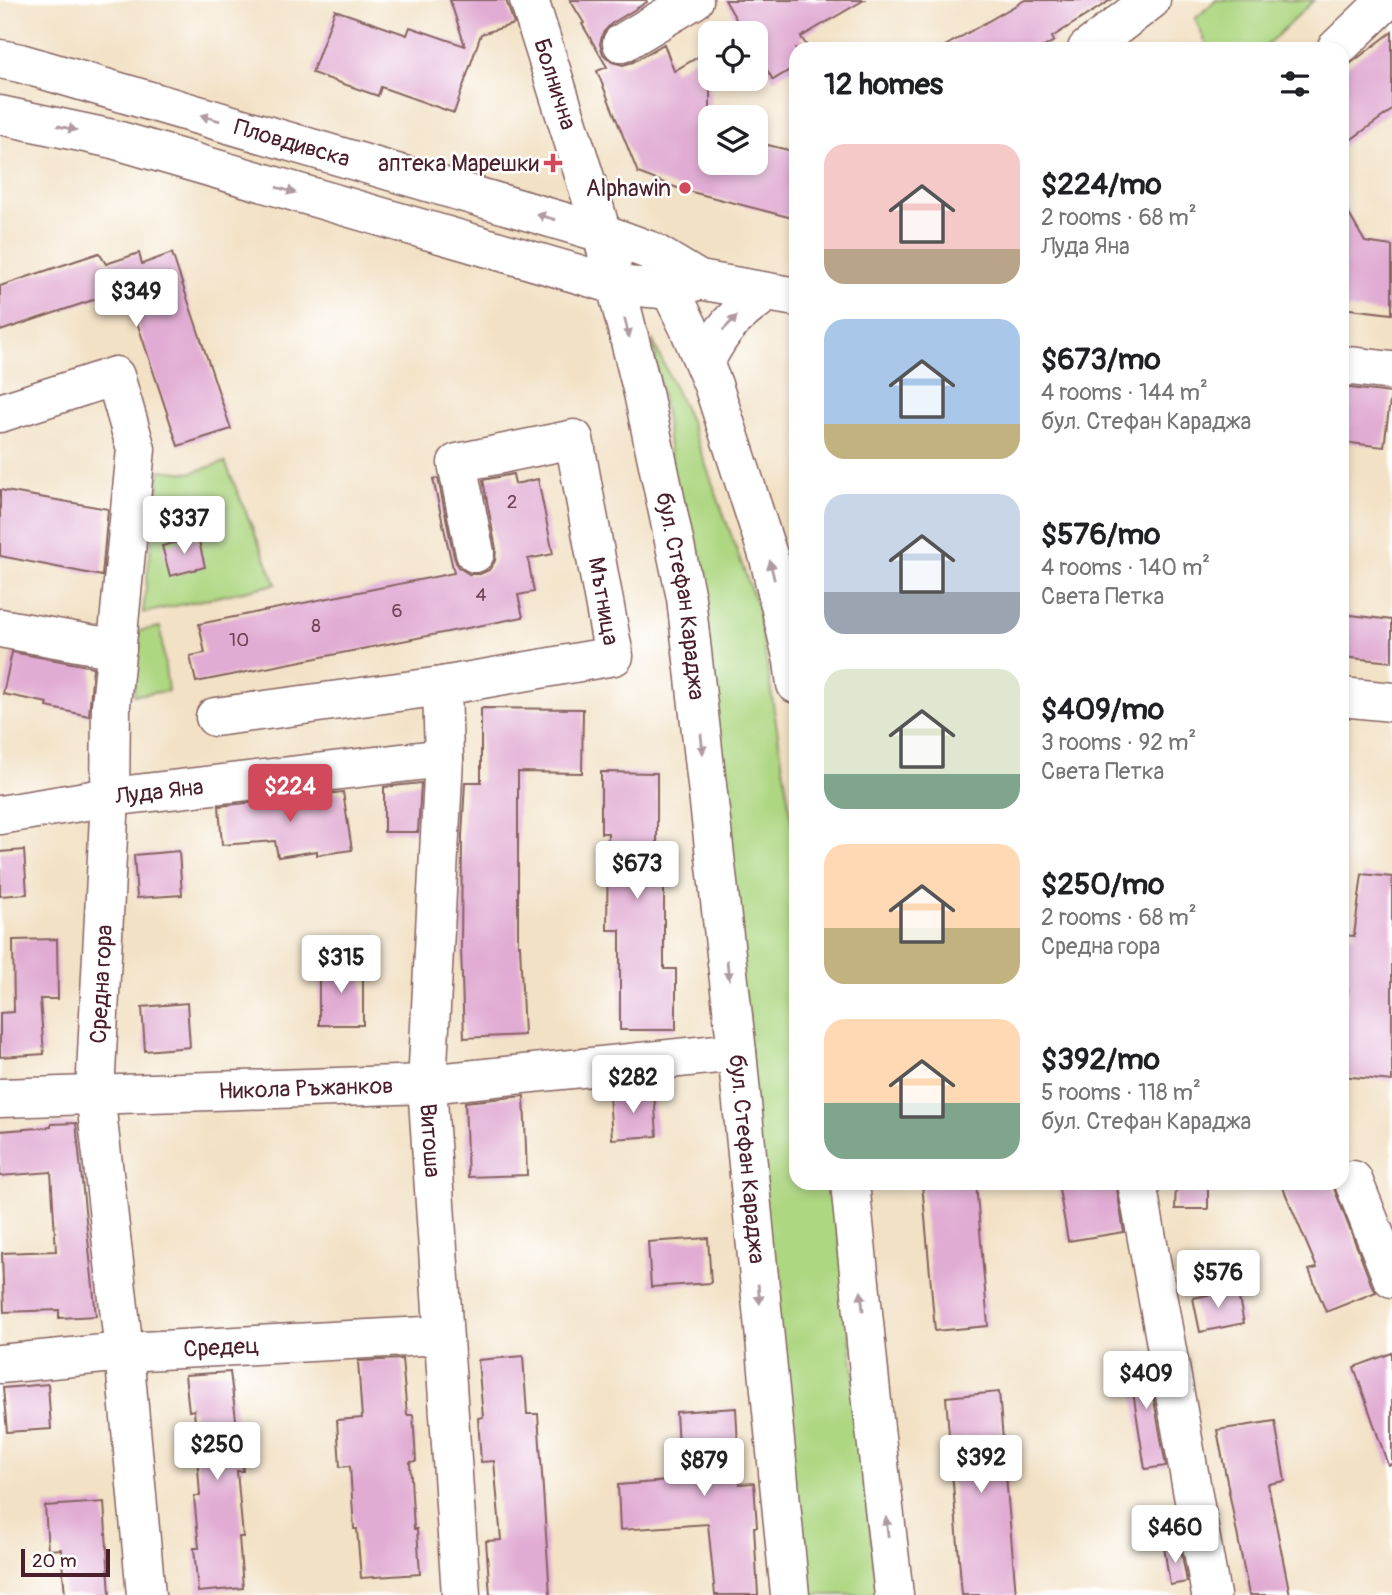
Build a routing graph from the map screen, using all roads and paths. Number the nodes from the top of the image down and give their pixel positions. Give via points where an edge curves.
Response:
1 (528, 0) edge
2 (694, 0) edge
3 (1151, 0) edge
4 (1387, 0) edge
5 (1096, 42) edge
6 (1343, 42) edge
7 (622, 43) dead end
8 (0, 59) edge
9 (0, 115) edge
10 (581, 168) junction
11 (602, 233) junction
12 (650, 251) junction
13 (616, 285) junction
14 (685, 285) junction
15 (781, 295) edge
16 (705, 362) junction
17 (1349, 366) edge
18 (1392, 370) edge
19 (0, 413) edge
20 (475, 553) dead end
21 (0, 628) edge
22 (789, 644) edge
23 (117, 649) junction
24 (442, 687) junction
25 (1349, 698) edge
26 (1392, 702) edge
27 (215, 718) dead end
28 (444, 758) junction
29 (110, 797) junction
30 (0, 815) edge
31 (737, 1052) junction
32 (427, 1084) junction
33 (95, 1093) junction
34 (0, 1098) edge
35 (1349, 1178) edge
36 (1349, 1181) edge
37 (851, 1190) edge
38 (1138, 1190) edge
39 (1392, 1201) edge
40 (1392, 1278) edge
41 (443, 1335) junction
42 (124, 1352) junction
43 (0, 1364) edge
44 (146, 1595) edge
45 (461, 1595) edge
46 (790, 1595) edge
47 (894, 1595) edge
48 (1211, 1595) edge

1 - 10 street, Болнична
2 - 7 street
3 - 5 street
4 - 6 street
11 -> 8 street, Пловдивска
9 -> 13 street, Пловдивска via 113,139
10 - 11 street, бул. Стефан Караджа
10 - 12 street
11 - 12 street, Пловдивска
11 - 13 street, бул. Стефан Караджа
12 - 14 street
13 - 14 street, Пловдивска
13 -> 31 street, бул. Стефан Караджа via 686,598
14 - 15 street, Пловдивска
14 - 16 street
16 -> 15 street via 719,335 743,310
22 -> 16 street via 769,558
17 - 18 street
19 - 23 street, Средна гора via 115,376 136,449
20 - 24 street, Мътница via 457,463 574,439 614,656
21 - 23 street
23 - 29 street, Средна гора
24 - 27 street, Мътница
24 - 28 street, Витоша
25 - 26 street
28 - 29 street, Луда Яна
28 - 32 street, Витоша
29 - 30 street, Луда Яна
29 - 33 street, Средна гора
31 - 32 street, Никола Ръжанков
31 -> 46 street, бул. Стефан Караджа
32 - 33 street, Никола Ръжанков
32 - 41 street, Витоша
33 - 34 street, Никола Ръжанков
33 - 42 street, Средна гора
35 - 39 street
36 - 40 street
47 -> 37 street
38 - 48 street
41 - 42 street, Средец
41 - 45 street, Витоша
42 - 43 street, Средец
42 - 44 street, Средна гора

